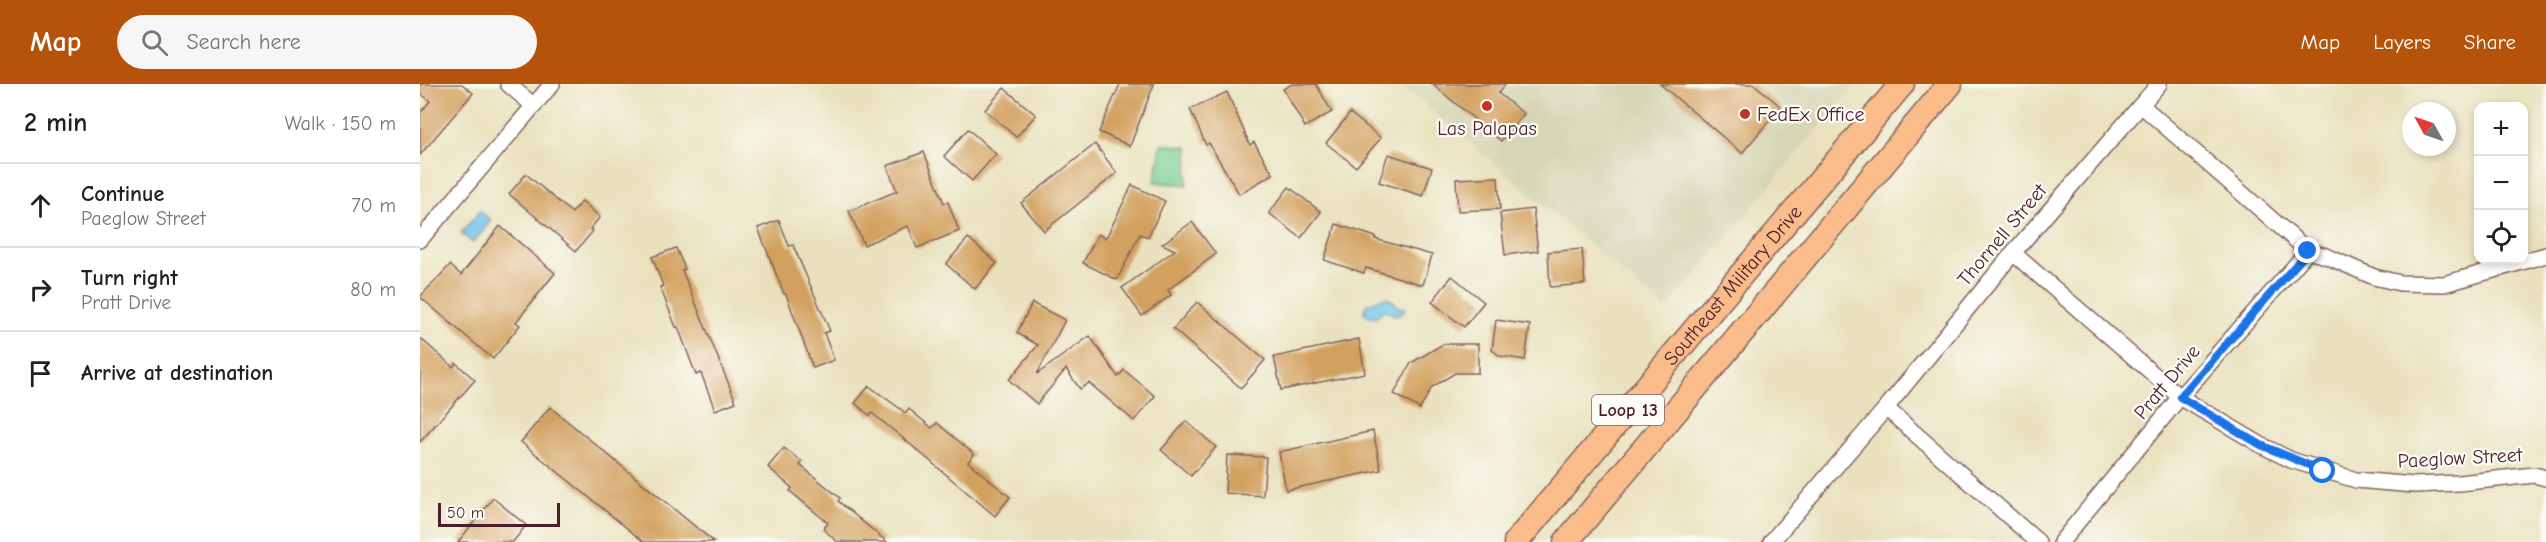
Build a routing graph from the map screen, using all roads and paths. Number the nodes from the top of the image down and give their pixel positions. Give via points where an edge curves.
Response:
1 (508, 84) edge
2 (552, 84) edge
3 (1902, 84) edge
4 (1950, 84) edge
5 (2159, 84) edge
6 (2141, 105) junction
7 (534, 106) junction
8 (420, 240) edge
9 (2308, 251) junction
10 (1761, 252) junction
11 (2013, 253) junction
12 (2546, 255) edge
13 (1790, 275) junction
14 (1739, 277) junction
15 (1768, 301) junction
16 (2180, 397) junction
17 (1886, 408) junction
18 (2546, 478) edge
19 (1516, 542) edge
20 (1566, 542) edge
21 (1771, 542) edge
22 (2038, 542) edge
23 (2061, 542) edge

1 - 7 street
2 - 7 street
3 - 10 main road, Southeast Military Drive / Loop 13
4 - 13 main road, Southeast Military Drive / Loop 13
5 - 6 street, Thornell Street
6 - 9 street
6 - 11 street, Thornell Street
7 - 8 street
9 - 12 street via 2374,277 2400,283 2444,284
9 - 16 street, Pratt Drive
10 - 13 main road
10 - 14 main road, Southeast Military Drive / Loop 13
11 - 16 street, Paeglow Street
11 - 17 street, Thornell Street
13 - 15 main road, Southeast Military Drive / Loop 13
14 - 15 main road
14 - 19 main road, Southeast Military Drive / Loop 13
15 - 20 main road, Southeast Military Drive / Loop 13
16 - 18 street, Paeglow Street via 2291,460 2356,480 2414,485 2534,475
16 - 23 street, Pratt Drive
17 - 21 street, Thornell Street
17 - 22 street

